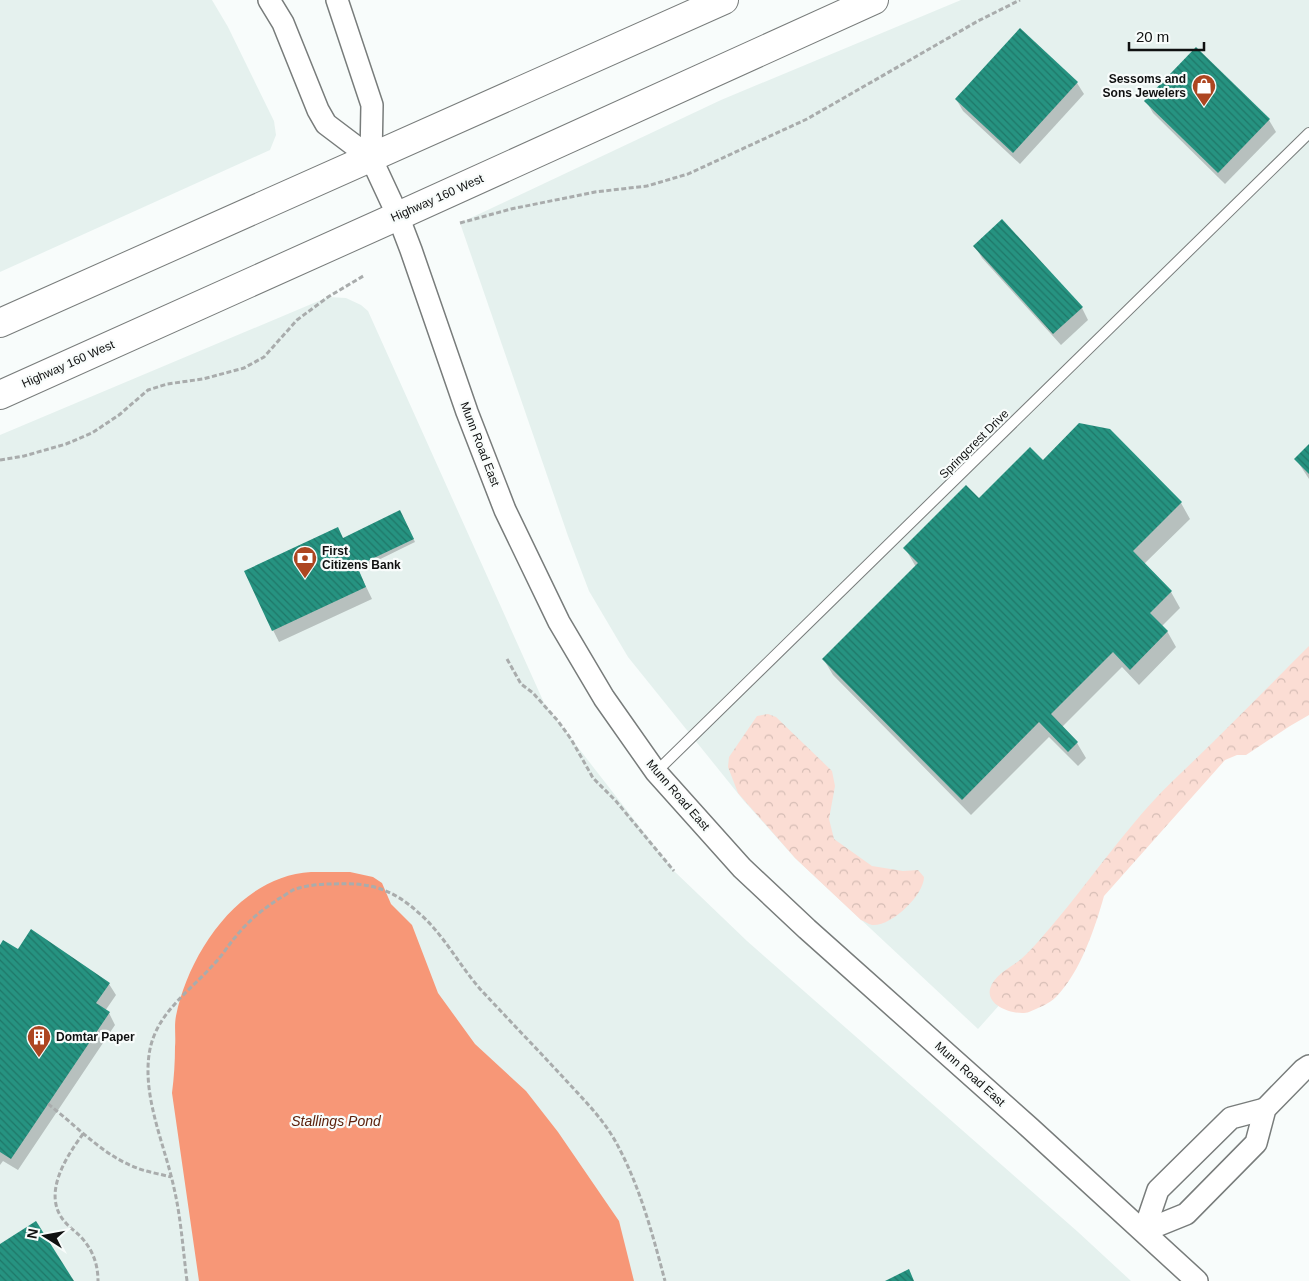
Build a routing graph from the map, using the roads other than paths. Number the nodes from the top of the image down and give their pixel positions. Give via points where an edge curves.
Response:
1 (270, 0) edge
2 (338, 0) edge
3 (724, 0) edge
4 (874, 0) edge
5 (1309, 133) edge
6 (371, 158) junction
7 (398, 216) junction
8 (0, 323) edge
9 (0, 395) edge
10 (656, 772) junction
11 (1309, 1066) edge
12 (1265, 1109) junction
13 (1144, 1231) junction
14 (1197, 1281) edge

1 - 6 street via 326,124
2 - 6 street via 372,105
3 - 6 main road
4 - 7 main road, Highway 160 West
5 - 10 lane, Springcrest Drive
6 - 7 street, Munn Road East
6 - 8 main road
7 - 9 main road, Highway 160 West
7 - 10 street, Munn Road East via 505,510 559,622 604,698
10 - 13 street, Munn Road East via 742,868
11 - 12 street
12 - 13 street via 1256,1143 1186,1214
12 - 13 street via 1231,1118 1158,1190
13 - 14 street, Munn Road East

